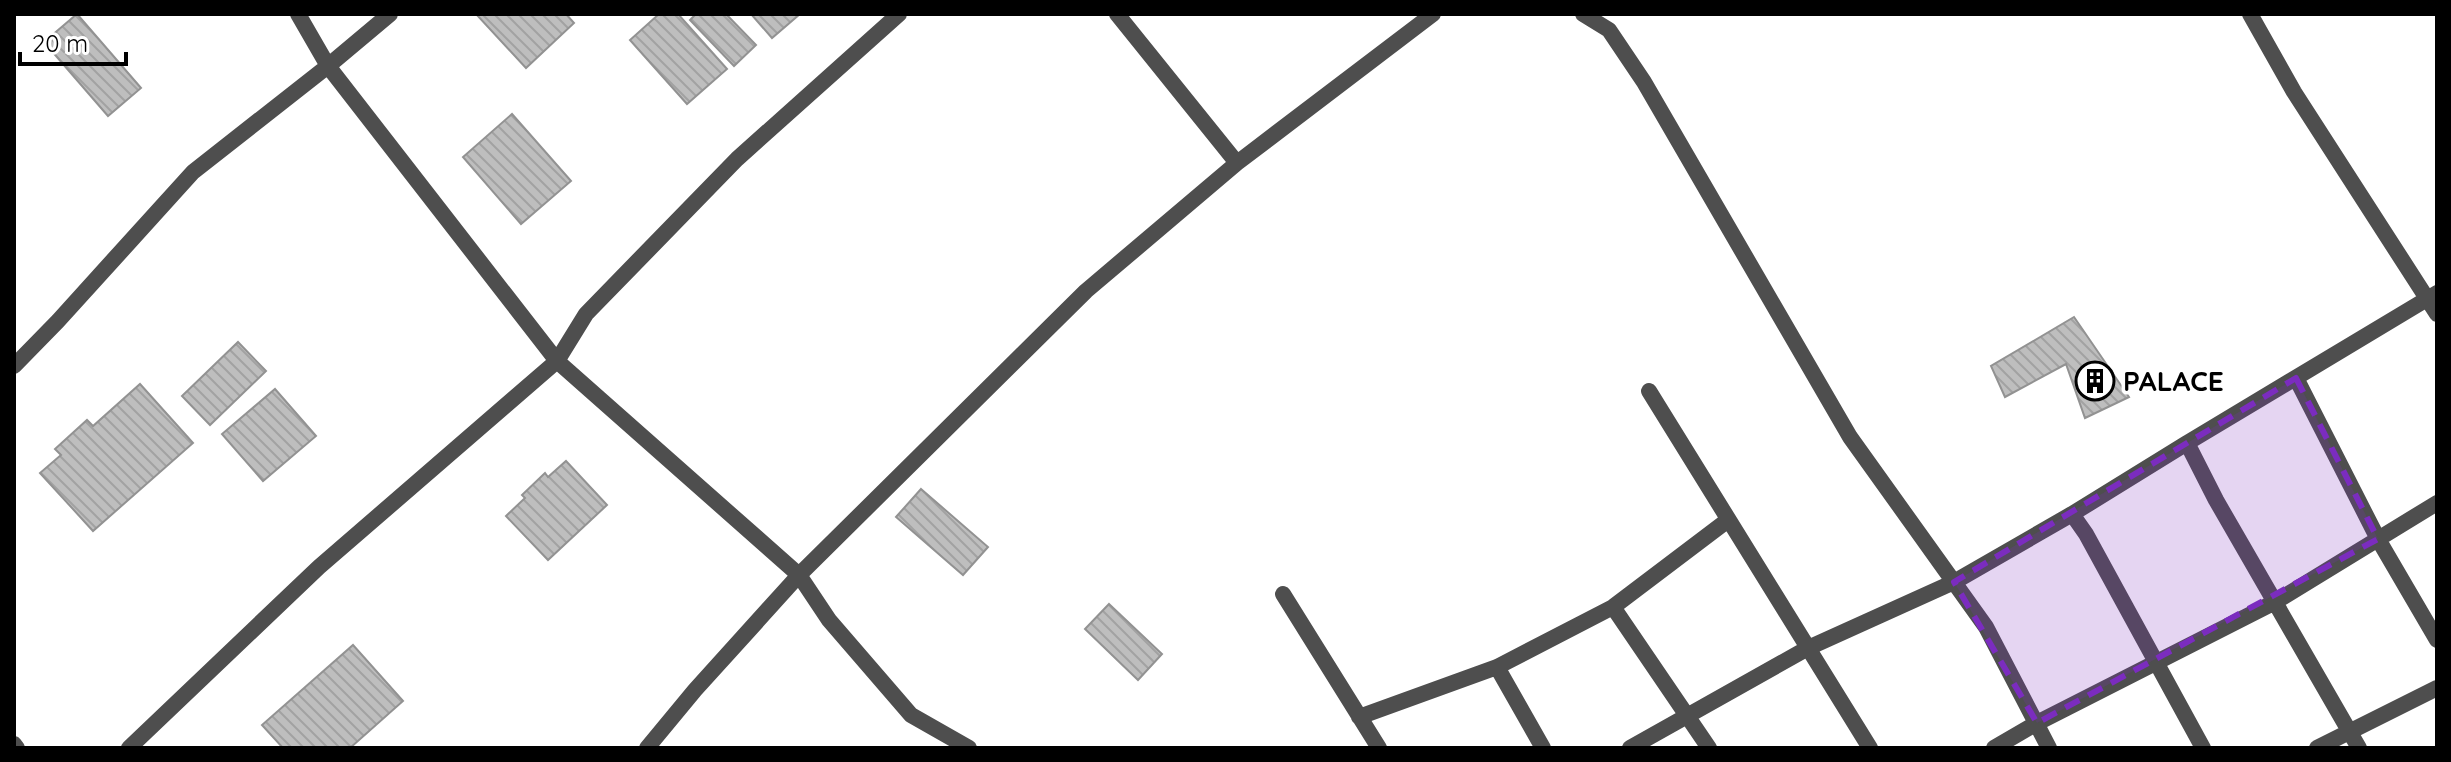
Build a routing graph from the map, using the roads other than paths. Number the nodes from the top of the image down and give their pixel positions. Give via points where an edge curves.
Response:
1 (298, 14) edge
2 (390, 14) edge
3 (899, 14) edge
4 (1117, 14) edge
5 (1433, 14) edge
6 (1583, 14) edge
7 (2250, 14) edge
8 (328, 66) junction
9 (1237, 163) junction
10 (2432, 296) edge
11 (2437, 314) edge
12 (557, 361) junction
13 (14, 366) edge
14 (2296, 378) junction
15 (1649, 391) dead end
16 (2187, 443) junction
17 (2437, 503) edge
18 (2072, 514) junction
19 (1728, 520) junction
20 (2378, 539) junction
21 (799, 575) junction
22 (1954, 582) junction
23 (1283, 594) dead end
24 (2275, 602) junction
25 (1613, 607) junction
26 (2437, 640) edge
27 (1808, 648) junction
28 (2155, 663) junction
29 (1497, 667) junction
30 (2437, 688) edge
31 (1359, 717) junction
32 (1688, 717) junction
33 (2037, 723) junction
34 (2349, 731) junction
35 (129, 748) edge
36 (647, 748) edge
37 (969, 748) edge
38 (1379, 748) edge
39 (1543, 748) edge
40 (1630, 748) edge
41 (1709, 748) edge
42 (1870, 748) edge
43 (1994, 748) edge
44 (2049, 748) edge
45 (2203, 748) edge
46 (2317, 748) edge
47 (2359, 748) edge

1 - 8 street
2 - 8 street
3 - 12 street via 737,159 586,314
4 - 9 street
5 - 9 street
6 - 22 street via 1609,30 1644,82 1850,437
7 - 10 street via 2294,92
8 - 12 street
8 - 13 street via 193,172
9 - 21 street via 1086,291
10 - 11 street
10 - 14 street
12 - 21 street
12 - 35 street via 319,567
14 - 16 street
14 - 20 street
15 - 19 street
16 - 18 street
16 - 24 street
17 - 20 street
18 - 22 street
18 - 28 street
19 - 25 street
19 - 27 street
20 - 24 street
20 - 26 street
21 - 36 street
21 - 37 street via 829,620 911,715
22 - 27 street
22 - 33 street via 1986,627
23 - 31 street
24 - 28 street
24 - 34 street
25 - 29 street
25 - 32 street
27 - 32 street
27 - 42 street
28 - 33 street
28 - 45 street
29 - 31 street
29 - 39 street
30 - 34 street
31 - 38 street
32 - 40 street
32 - 41 street
33 - 43 street
33 - 44 street
34 - 46 street
34 - 47 street

